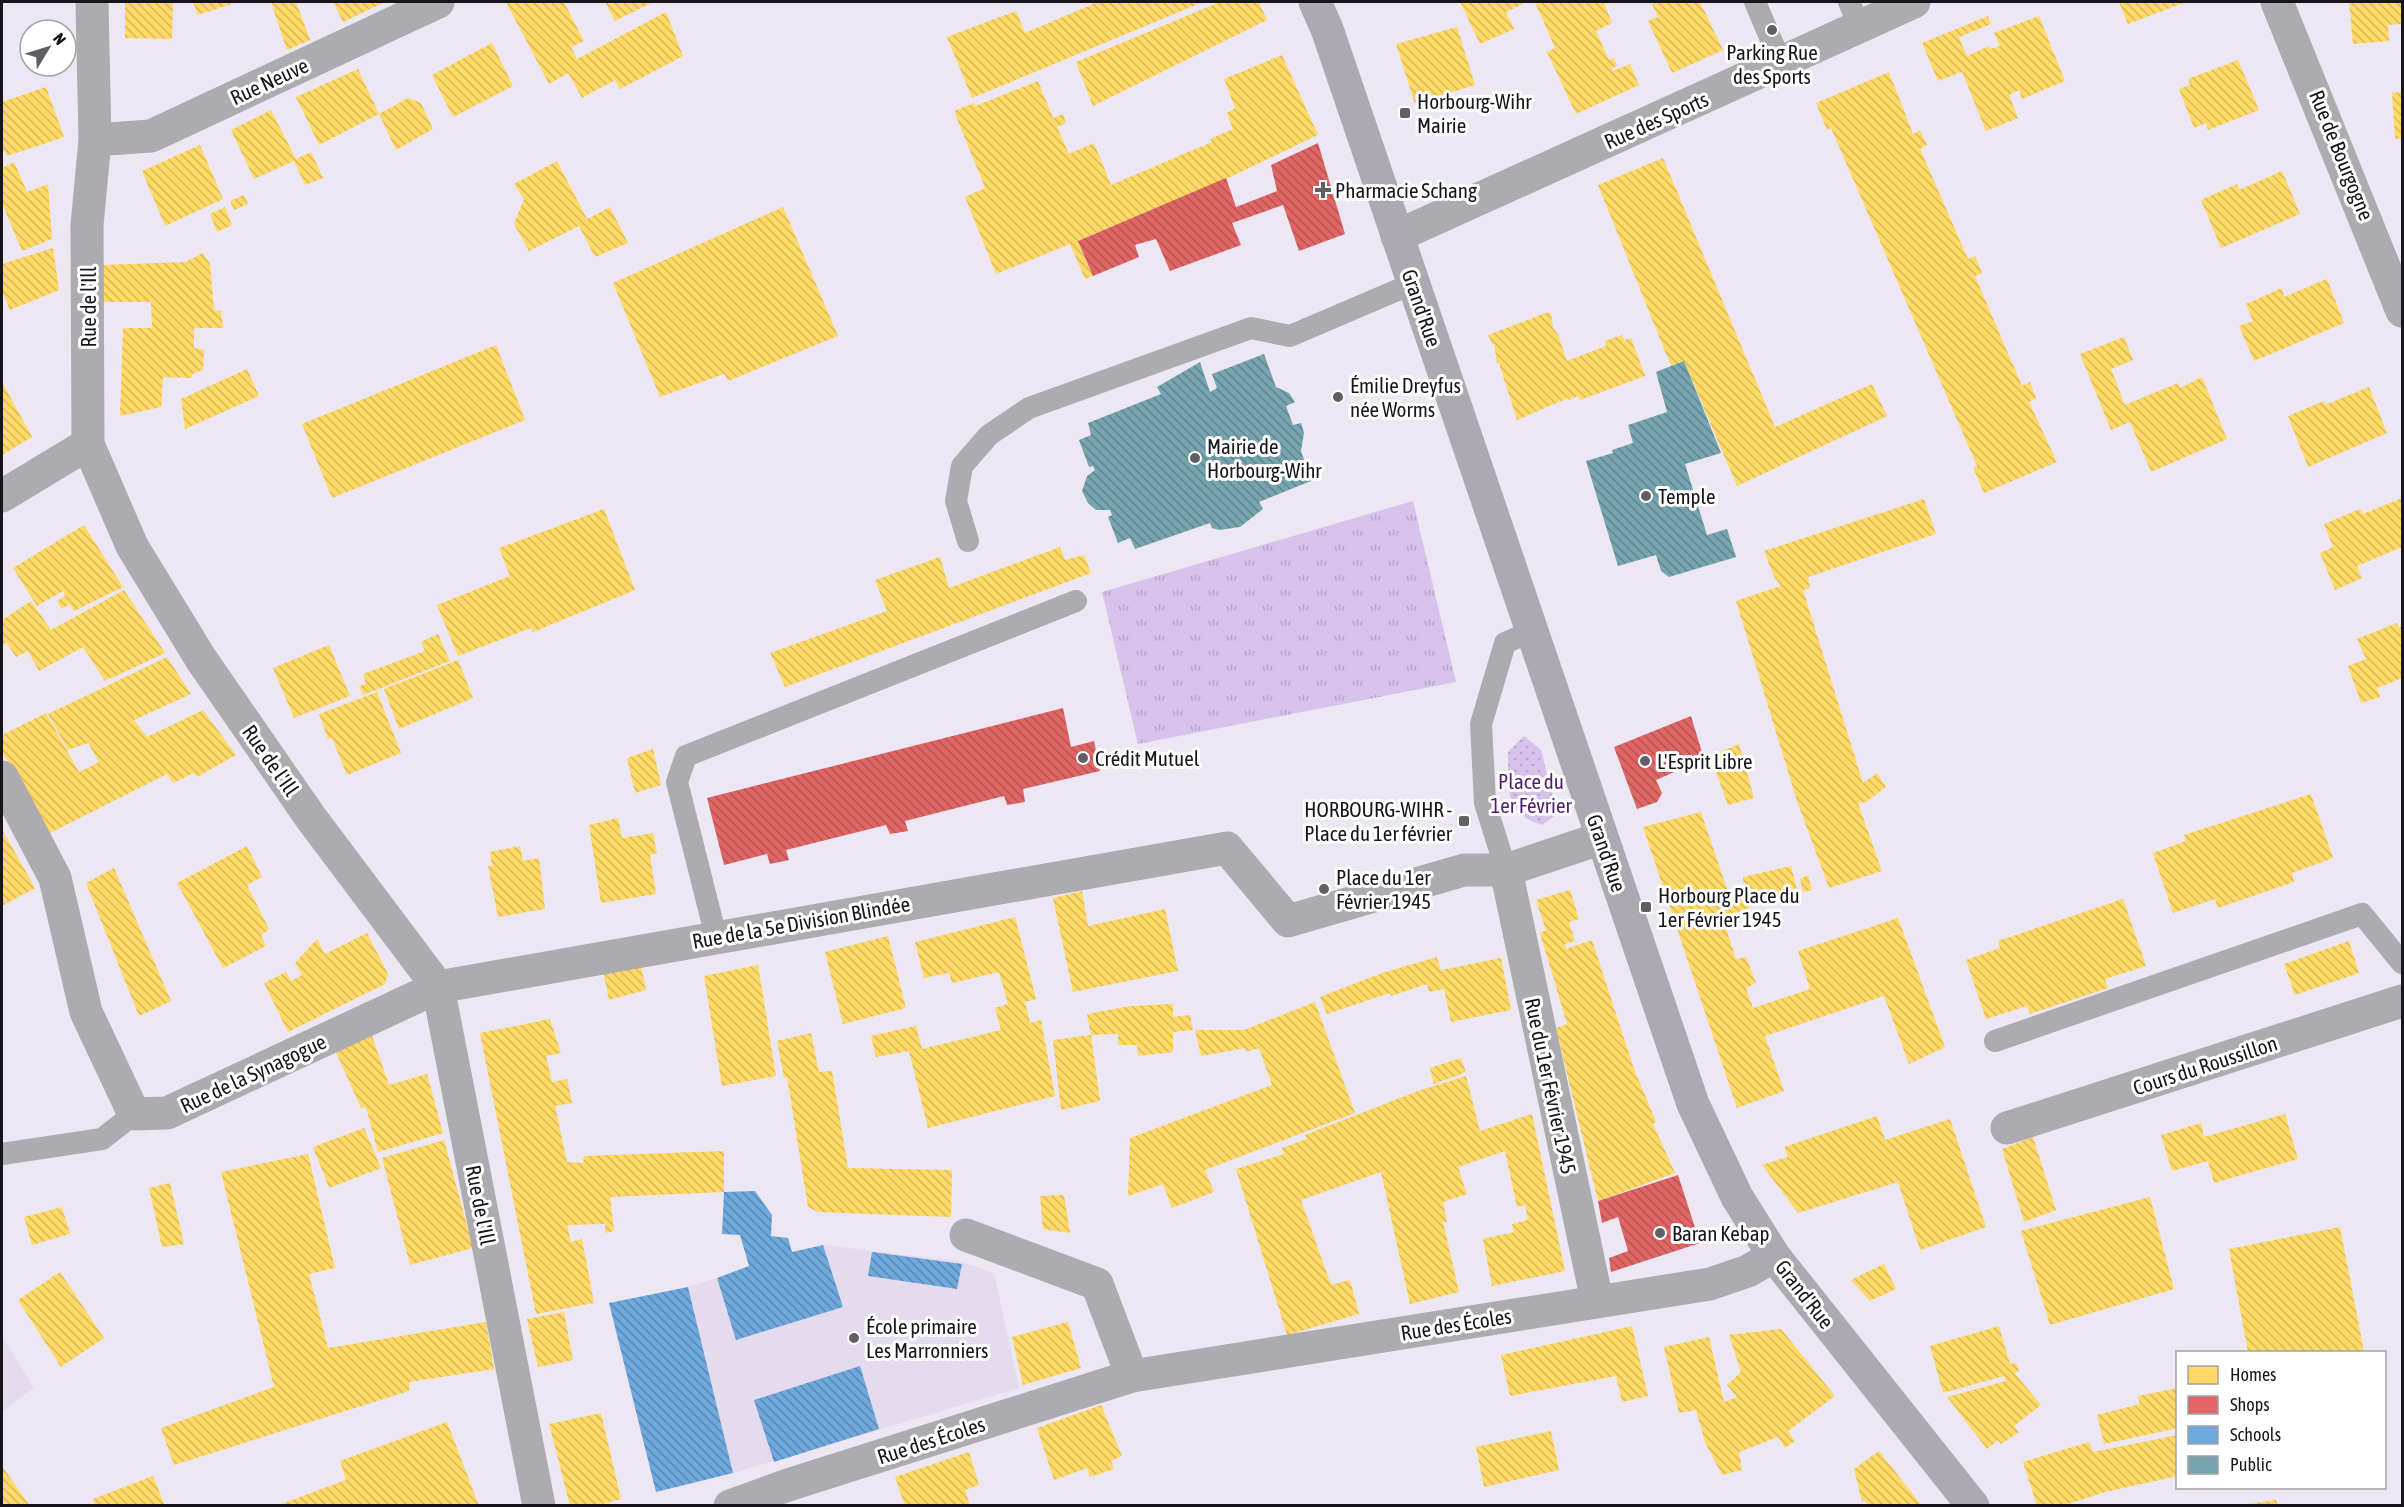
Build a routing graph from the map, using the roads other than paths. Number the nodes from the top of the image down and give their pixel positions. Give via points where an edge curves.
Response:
1 (92, 2) edge
2 (438, 2) edge
3 (1315, 2) edge
4 (1755, 2) edge
5 (1914, 2) edge
6 (2277, 2) edge
7 (1854, 13) edge
8 (1782, 63) junction
9 (95, 140) junction
10 (1397, 236) junction
11 (1414, 283) junction
12 (2403, 311) edge
13 (88, 444) junction
14 (2, 496) edge
15 (968, 541) dead end
16 (1076, 601) dead end
17 (1532, 631) junction
18 (2, 777) edge
19 (1602, 838) junction
20 (1506, 870) junction
21 (716, 937) junction
22 (2403, 963) edge
23 (438, 987) junction
24 (2403, 1001) edge
25 (1995, 1041) dead end
26 (134, 1114) junction
27 (2007, 1128) dead end
28 (2, 1154) edge
29 (966, 1235) dead end
30 (1774, 1256) junction
31 (1597, 1301) junction
32 (1132, 1376) junction
33 (539, 1506) edge
34 (730, 1506) edge
35 (1973, 1506) edge

1 - 9 street, Rue de l'Ill
2 - 9 street, Rue Neuve via 151,136
3 - 10 main road, Grand'Rue
4 - 8 lane
5 - 7 street, Rue des Sports
6 - 12 street, Rue de Bourgogne
7 - 8 street, Rue des Sports
8 - 10 street, Rue des Sports
9 - 13 street, Rue de l'Ill via 87,225
10 - 11 main road, Grand'Rue
11 - 15 lane via 1290,336 1251,328 1029,408 989,435 962,466 957,501
11 - 17 main road, Grand'Rue
13 - 14 street
13 - 23 street, Rue de l'Ill via 132,546 201,659 311,818
16 - 21 lane via 686,756 677,782
17 - 19 main road, Grand'Rue
17 - 20 lane via 1505,643 1481,724 1485,803
18 - 26 street via 55,879 86,1012
19 - 20 street
19 - 30 main road, Grand'Rue via 1693,1104 1737,1197
20 - 21 street, Rue de la 5e Division Blindée via 1464,870 1288,921 1227,848
20 - 31 street, Rue du 1er Février 1945
21 - 23 street, Rue de la 5e Division Blindée
22 - 25 lane via 2362,914
23 - 26 street, Rue de la Synagogue via 167,1113
23 - 33 street, Rue de l'Ill
24 - 27 street, Cours du Roussillon
26 - 28 lane via 102,1139
29 - 32 street via 1097,1284
30 - 31 street, Rue des Écoles via 1748,1271 1710,1284
30 - 35 main road, Grand'Rue
31 - 32 street, Rue des Écoles
32 - 34 street, Rue des Écoles

